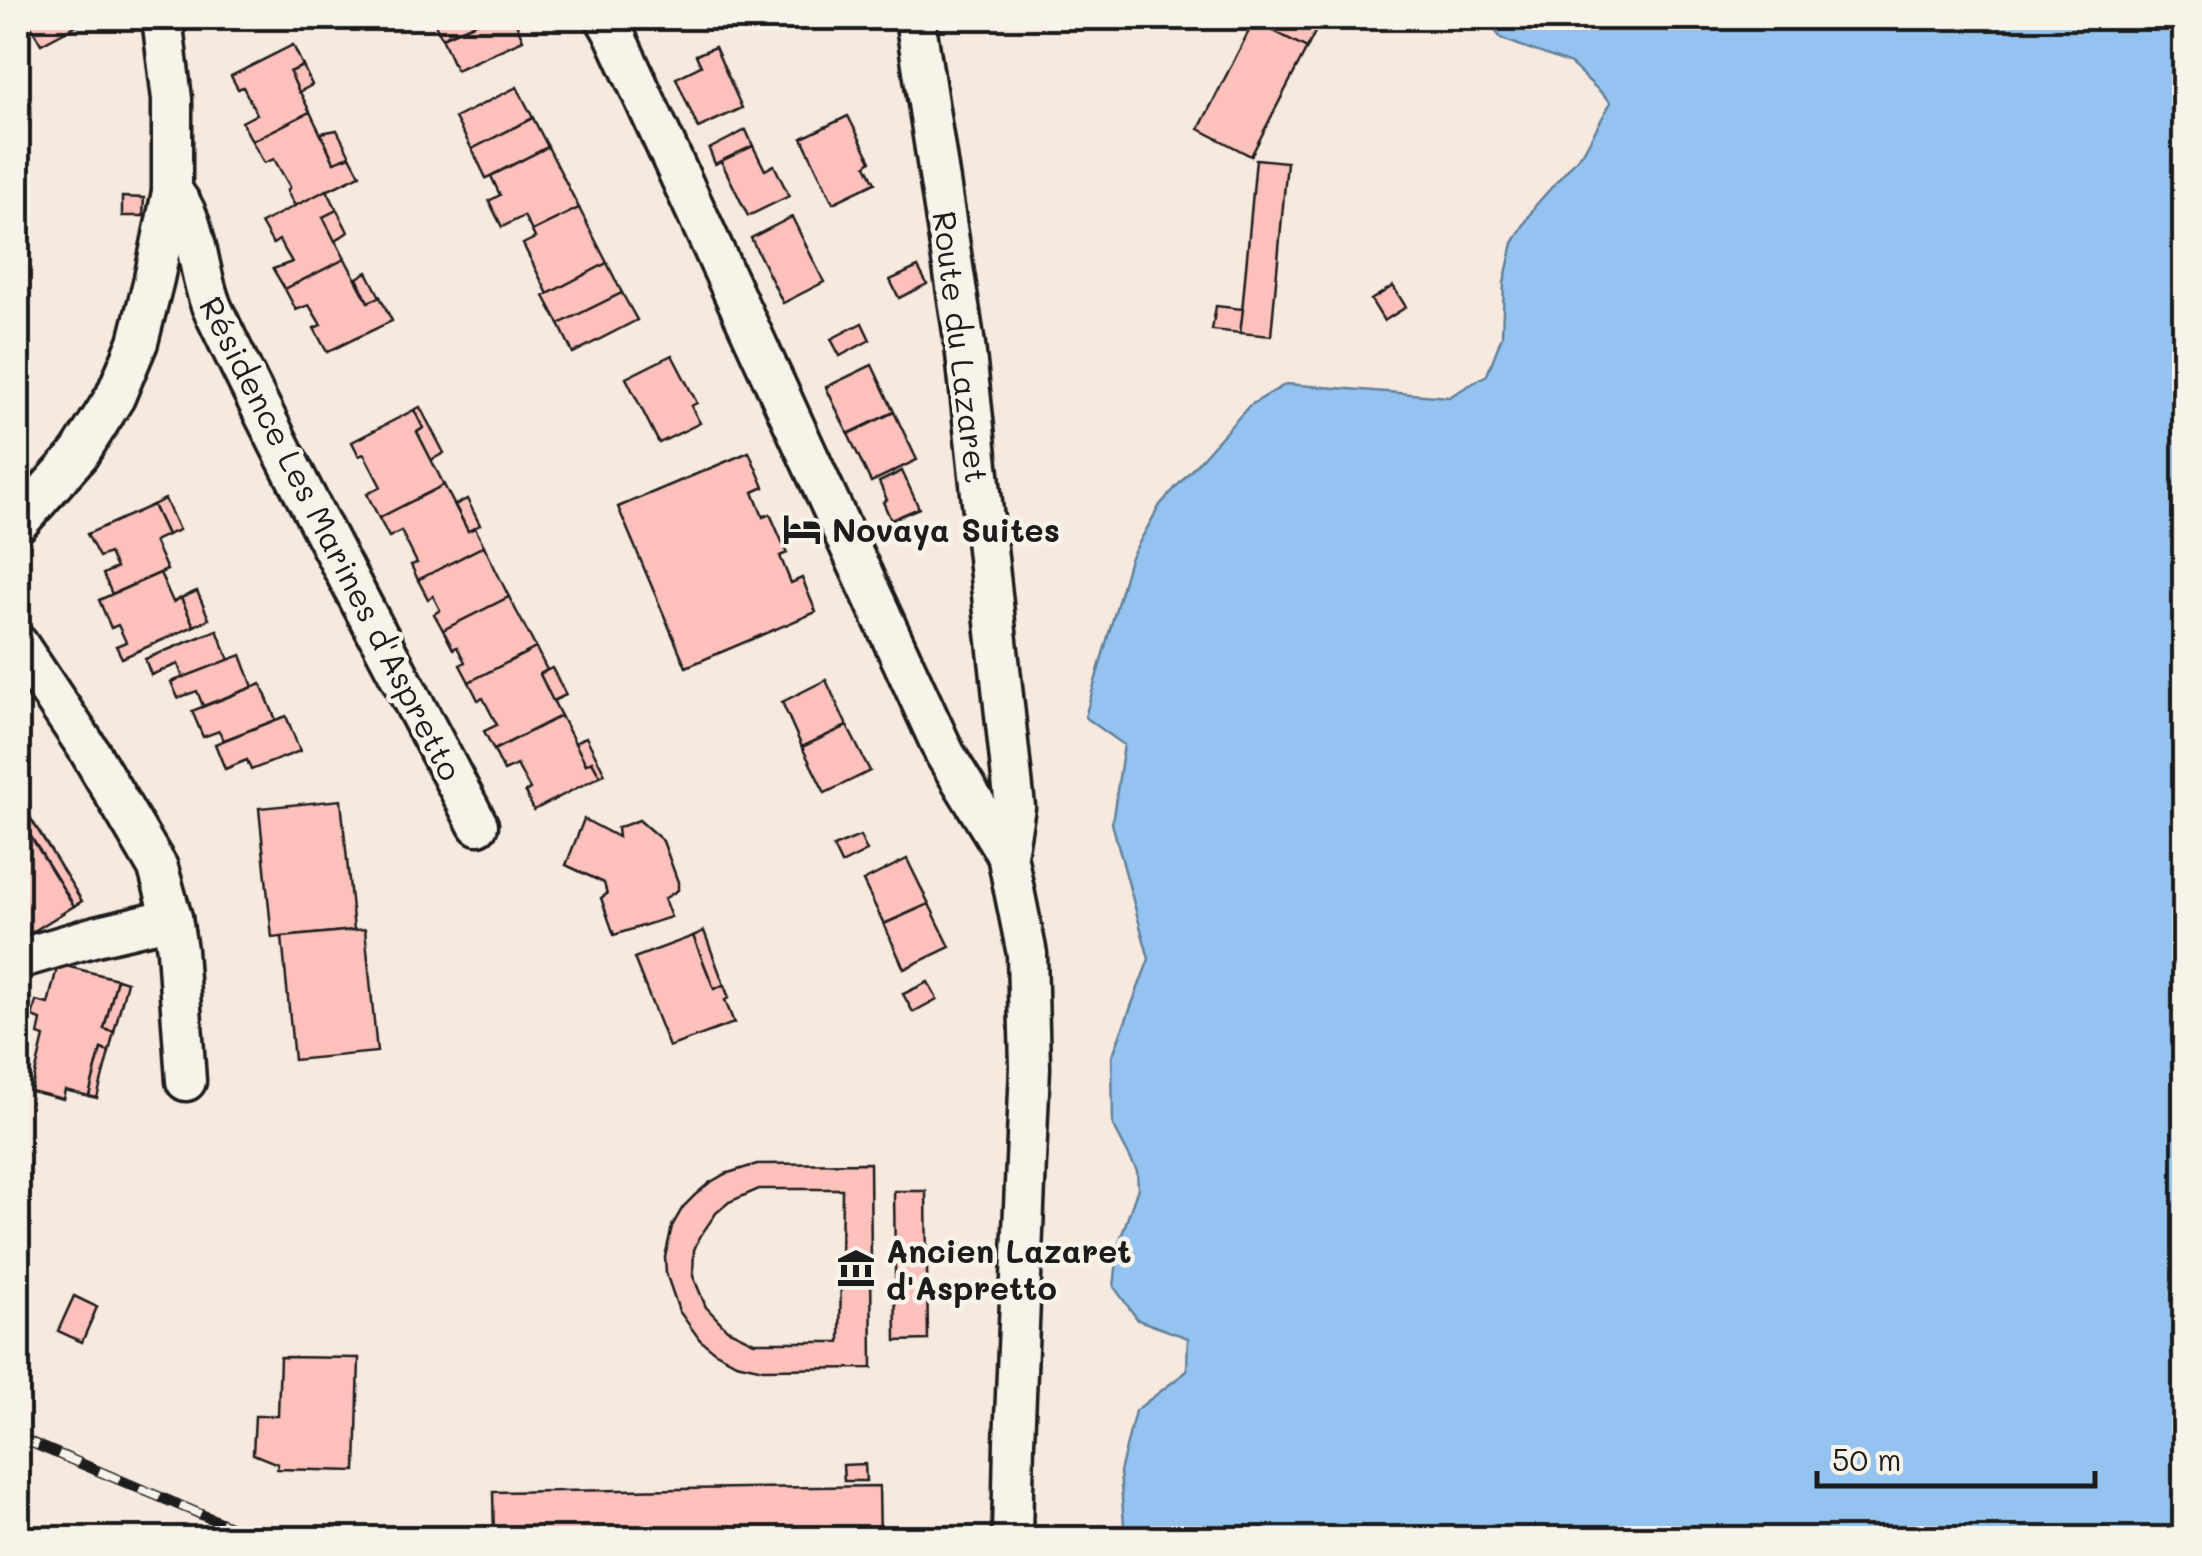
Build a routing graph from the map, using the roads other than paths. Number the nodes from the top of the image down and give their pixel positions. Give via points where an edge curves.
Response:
1 (162, 18) edge
2 (606, 18) edge
3 (915, 18) edge
4 (172, 192) junction
5 (18, 523) edge
6 (18, 644) edge
7 (478, 826) dead end
8 (1008, 856) junction
9 (172, 918) junction
10 (18, 959) edge
11 (186, 1080) dead end
12 (1012, 1538) edge

1 - 4 street via 172,98
2 - 8 street, Route du Lazaret via 945,754
3 - 8 street, Route du Lazaret via 969,385 1015,807
4 - 5 street via 138,342 115,397 80,454
4 - 7 street, Résidence Les Marines d'Aspretto via 187,212 218,322
6 - 9 street via 158,868
8 - 12 street, Route du Lazaret via 1027,954 1030,1068
9 - 10 street
9 - 11 street

